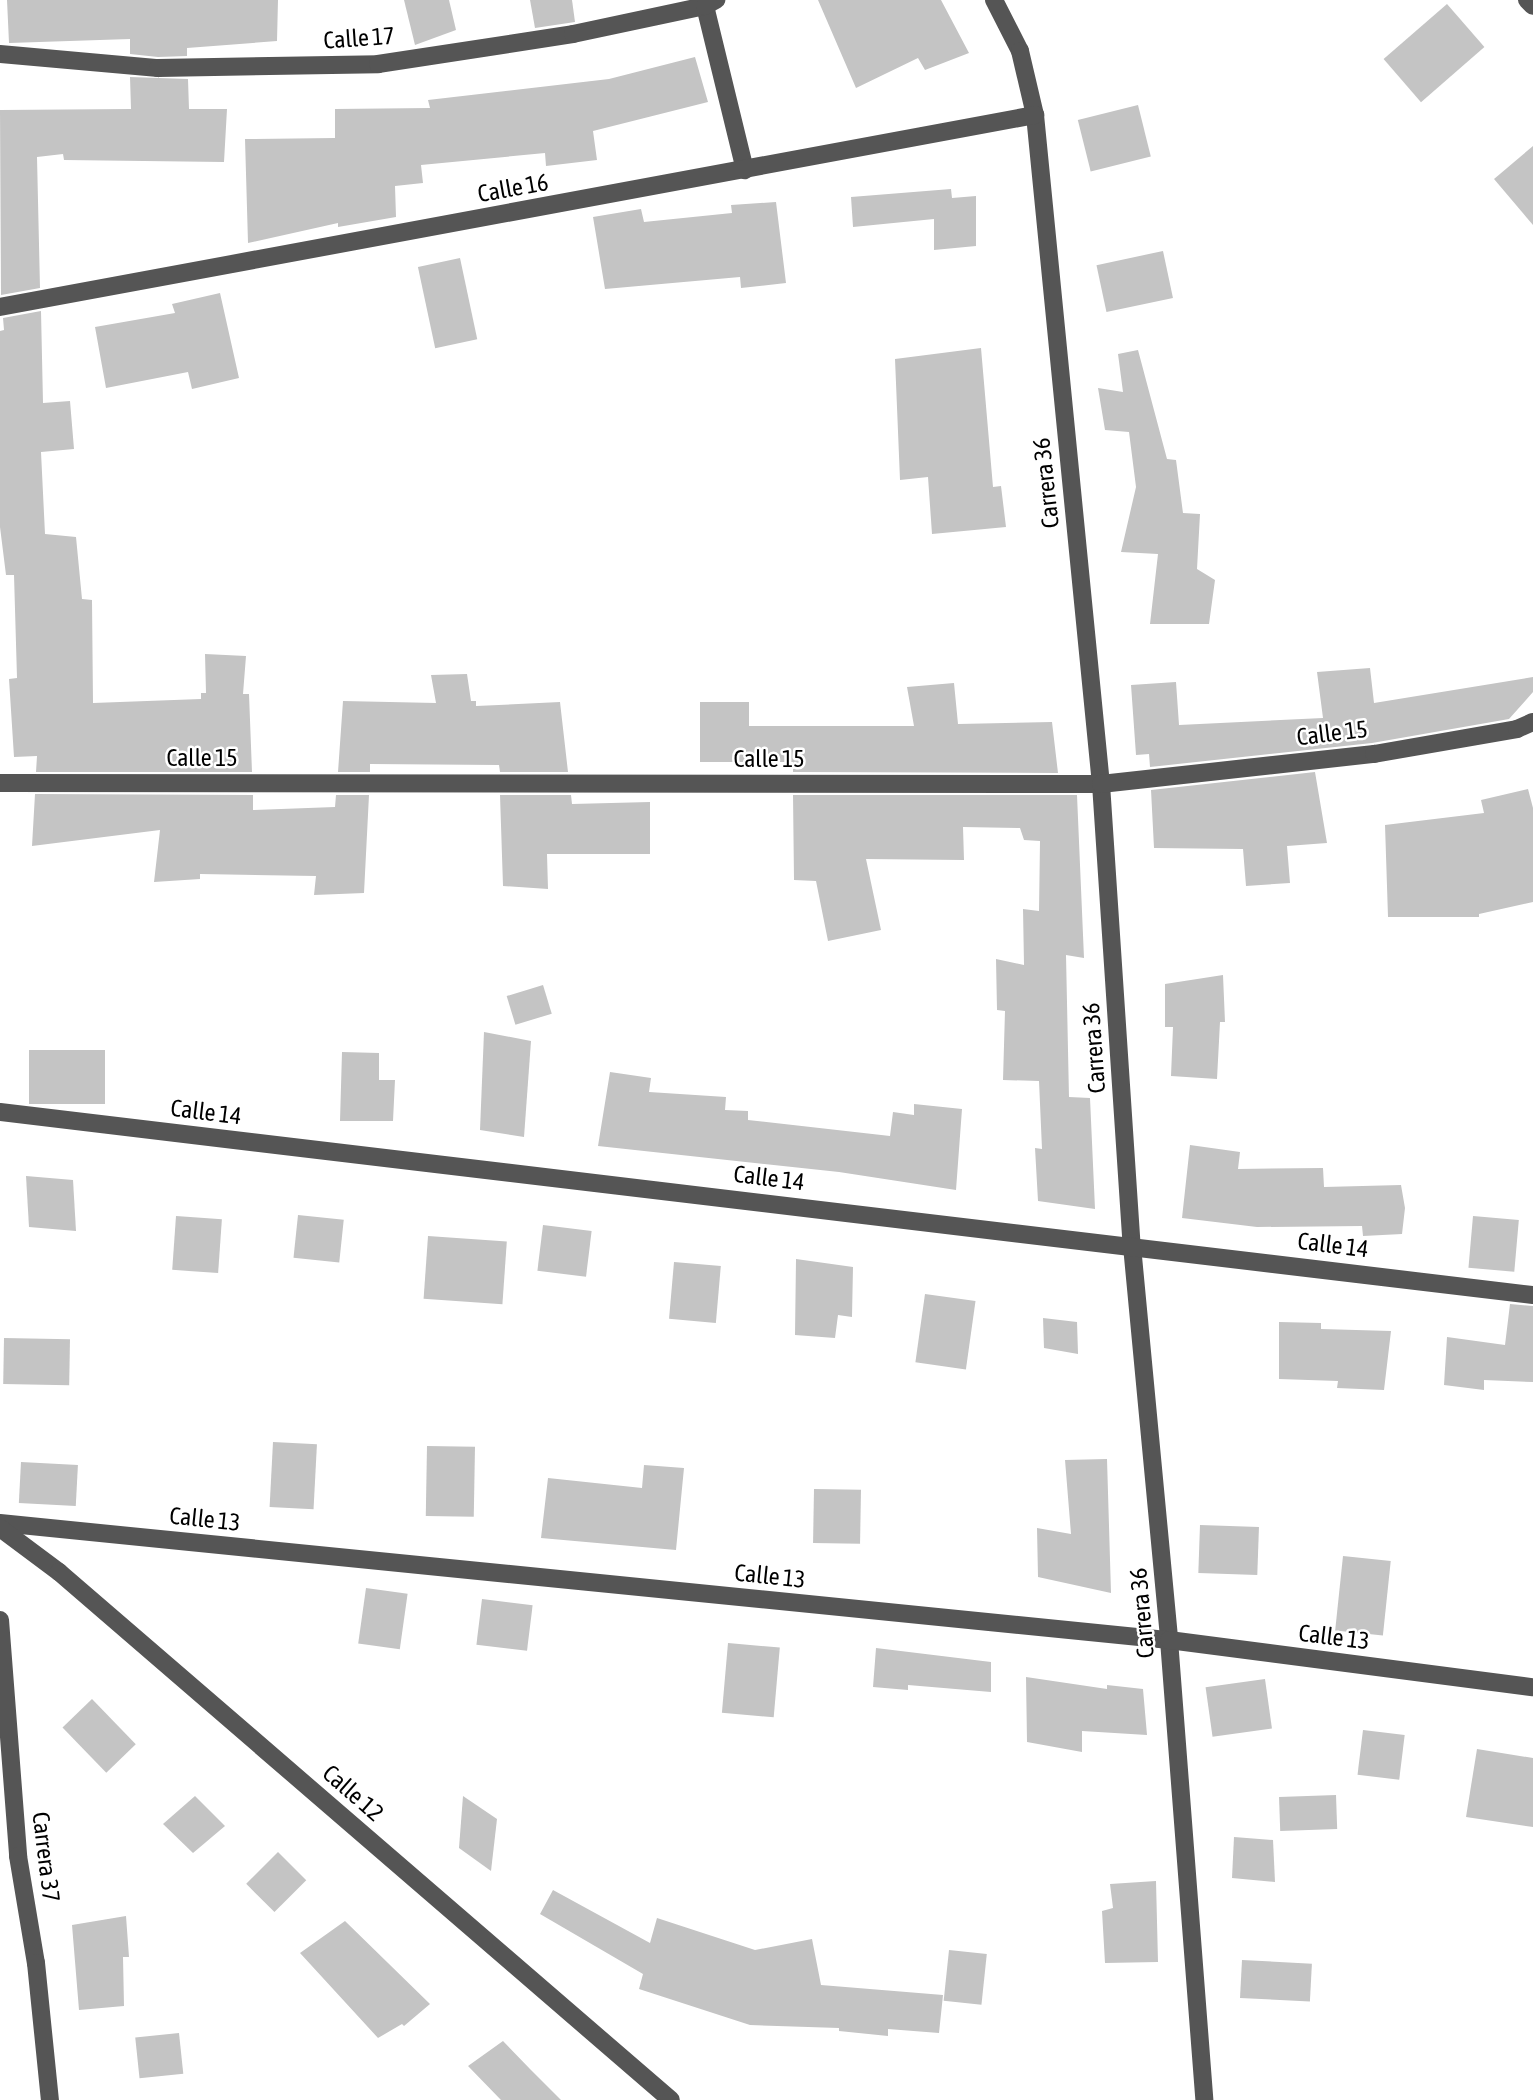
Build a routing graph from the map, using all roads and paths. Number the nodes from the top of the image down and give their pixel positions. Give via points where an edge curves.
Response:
1 (994, 0) edge
2 (1527, 0) edge
3 (711, 3) edge
4 (1533, 6) edge
5 (0, 54) edge
6 (1035, 116) junction
7 (746, 170) junction
8 (0, 307) edge
9 (1533, 722) edge
10 (0, 783) edge
11 (1101, 784) junction
12 (0, 1112) edge
13 (1132, 1246) junction
14 (1533, 1294) edge
15 (0, 1526) edge
16 (0, 1620) edge
17 (1169, 1640) junction
18 (1533, 1687) edge
19 (50, 2100) edge
20 (671, 2100) edge
21 (1204, 2100) edge

1 - 6 street, Carrera 36 via 1020,51
2 - 4 street
3 - 5 street, Calle 17 via 573,34 378,64 158,68
3 - 7 street
6 - 7 street, Calle 16
6 - 11 street, Carrera 36
7 - 8 street, Calle 16
9 - 11 street, Calle 15 via 1517,729 1374,754
10 - 11 street, Calle 15
11 - 13 street, Carrera 36
12 - 13 street, Calle 14
13 - 14 street, Calle 14
13 - 17 street, Carrera 36
15 - 17 street, Calle 13
15 - 20 street, Calle 12
16 - 19 street, Carrera 37 via 18,1856 36,1963
17 - 18 street, Calle 13
17 - 21 street, Carrera 36

